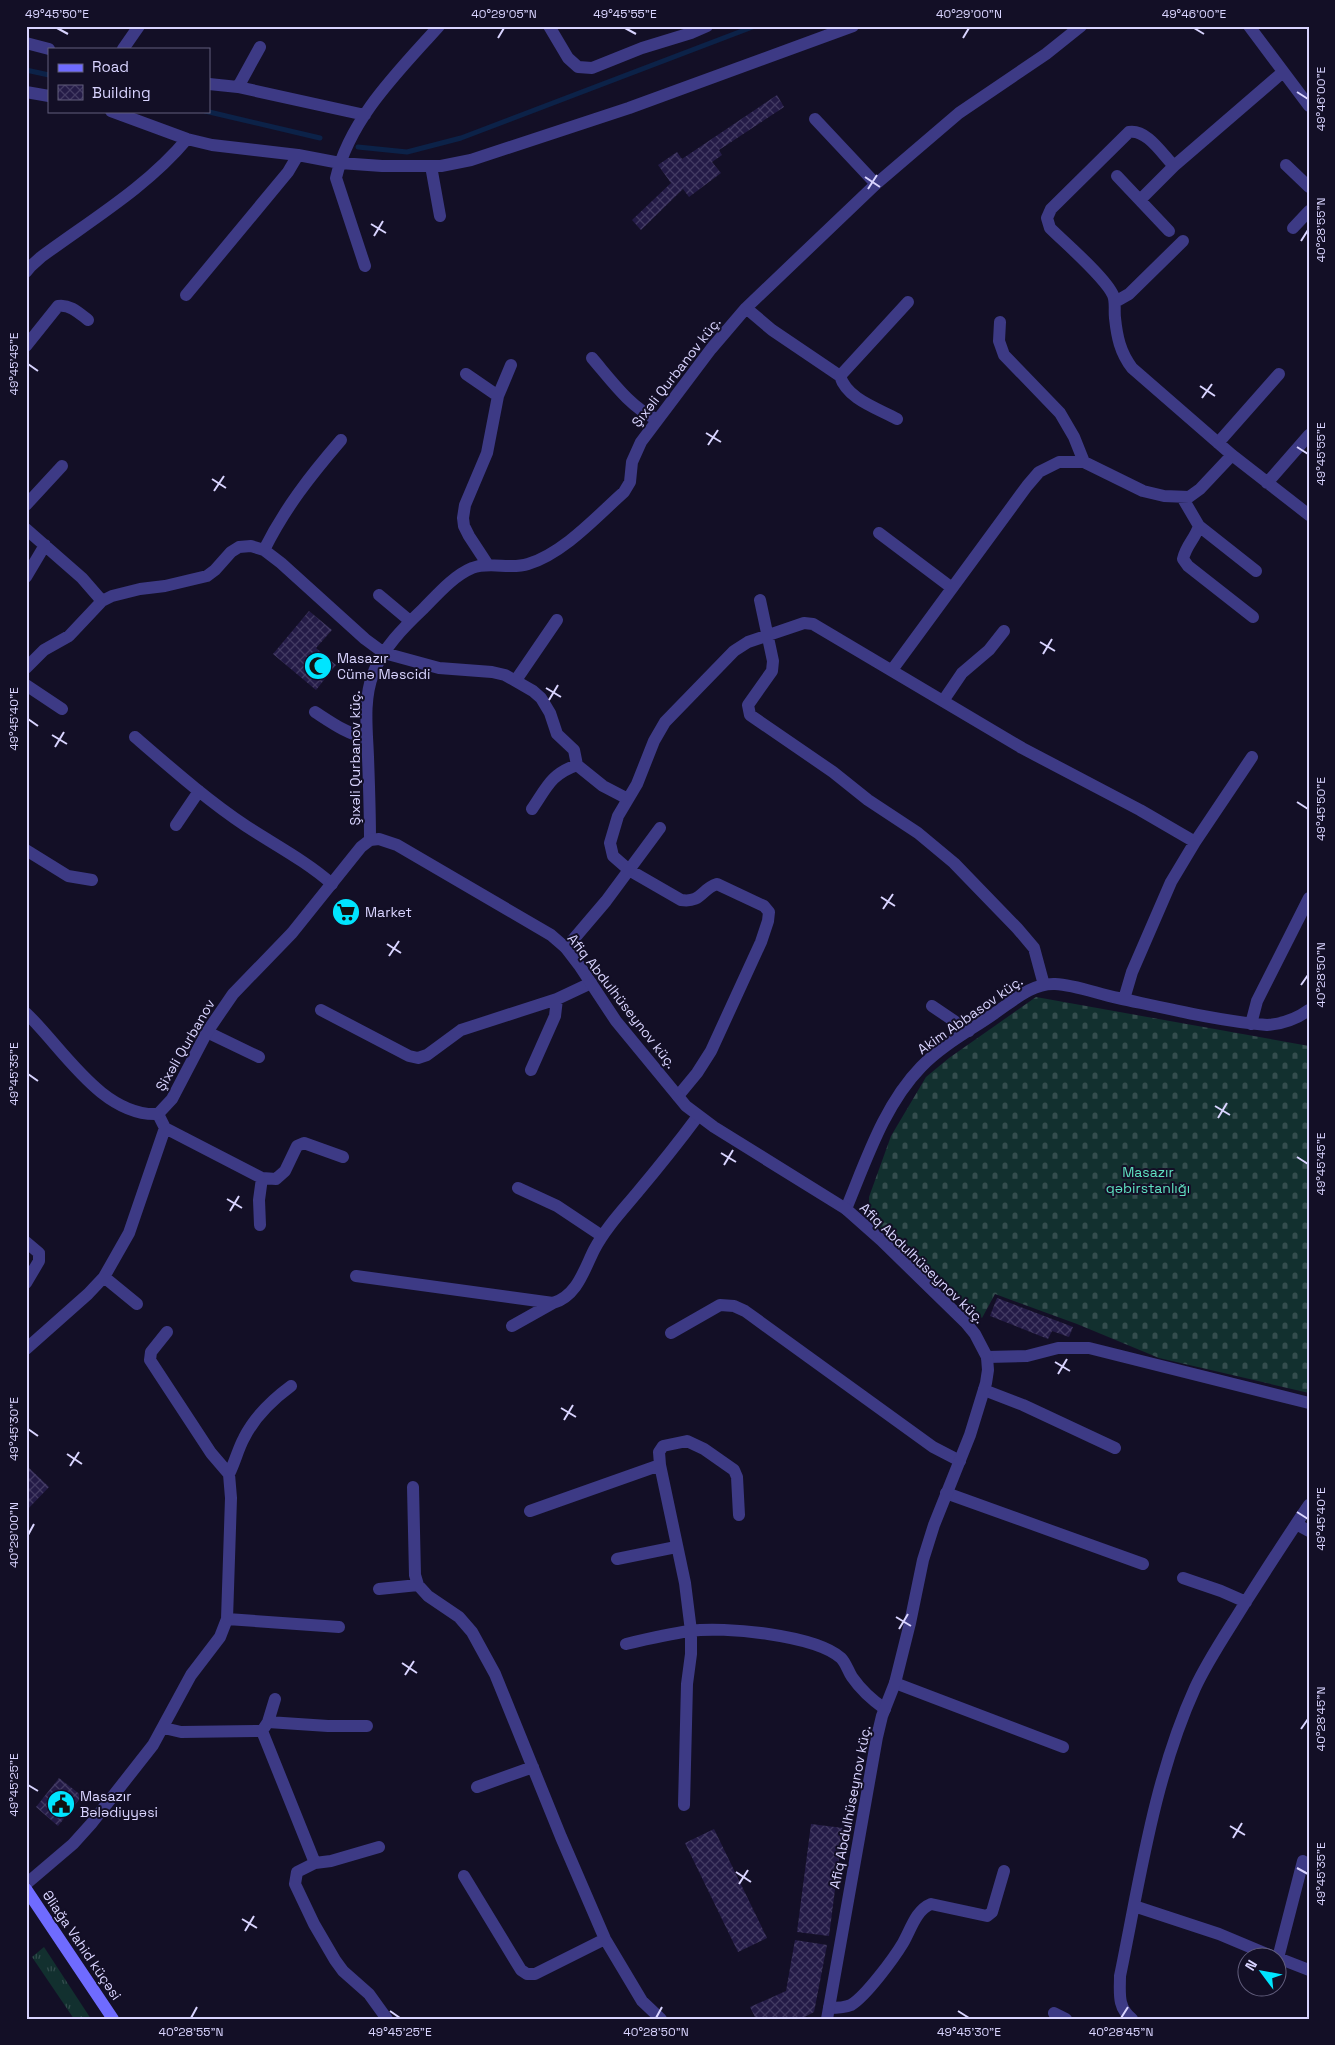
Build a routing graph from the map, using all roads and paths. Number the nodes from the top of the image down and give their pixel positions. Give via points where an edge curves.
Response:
1 (139, 26) edge
2 (439, 26) edge
3 (549, 26) edge
4 (707, 26) edge
5 (853, 26) edge
6 (1081, 26) edge
7 (1249, 26) edge
8 (26, 43) edge
9 (260, 47) dead end
10 (124, 48) edge
11 (48, 49) edge
12 (1283, 72) junction
13 (210, 84) edge
14 (238, 87) junction
15 (26, 92) edge
16 (48, 96) edge
17 (1309, 106) edge
18 (114, 112) edge
19 (366, 115) junction
20 (815, 119) dead end
21 (187, 139) junction
22 (298, 155) junction
23 (340, 163) junction
24 (1286, 165) dead end
25 (431, 166) junction
26 (1174, 166) junction
27 (1117, 176) dead end
28 (876, 184) junction
29 (1309, 187) edge
30 (1140, 200) junction
31 (1309, 211) edge
32 (440, 216) dead end
33 (1293, 228) dead end
34 (1169, 231) dead end
35 (1183, 241) dead end
36 (365, 266) dead end
37 (26, 272) edge
38 (186, 295) dead end
39 (908, 302) dead end
40 (1115, 302) junction
41 (746, 308) junction
42 (88, 320) dead end
43 (1000, 322) dead end
44 (26, 346) edge
45 (592, 358) dead end
46 (511, 365) dead end
47 (466, 374) dead end
48 (1279, 374) dead end
49 (840, 376) junction
50 (498, 396) junction
51 (897, 419) dead end
52 (656, 420) junction
53 (1309, 435) edge
54 (340, 440) dead end
55 (1218, 443) junction
56 (1232, 455) junction
57 (1084, 462) junction
58 (62, 466) dead end
59 (1267, 483) junction
60 (1182, 497) junction
61 (26, 505) edge
62 (1309, 515) edge
63 (1199, 526) junction
64 (26, 529) edge
65 (879, 533) dead end
66 (45, 545) junction
67 (264, 550) junction
68 (488, 564) junction
69 (1256, 571) dead end
70 (26, 577) edge
71 (952, 588) junction
72 (378, 595) dead end
73 (760, 600) dead end
74 (102, 601) junction
75 (1253, 616) dead end
76 (557, 620) dead end
77 (410, 621) junction
78 (1004, 631) dead end
79 (767, 634) junction
80 (384, 653) junction
81 (26, 668) edge
82 (892, 670) junction
83 (516, 680) junction
84 (26, 684) edge
85 (944, 701) junction
86 (62, 709) dead end
87 (315, 712) dead end
88 (135, 737) dead end
89 (367, 738) junction
90 (1252, 757) dead end
91 (577, 765) junction
92 (199, 791) junction
93 (628, 799) junction
94 (532, 809) dead end
95 (176, 825) dead end
96 (660, 828) dead end
97 (370, 840) junction
98 (1194, 842) junction
99 (26, 850) edge
100 (629, 870) junction
101 (92, 880) dead end
102 (332, 884) junction
103 (1309, 898) edge
104 (566, 948) junction
105 (590, 983) junction
106 (1044, 985) junction
107 (557, 999) junction
108 (1124, 1000) junction
109 (932, 1006) dead end
110 (321, 1010) dead end
111 (1309, 1010) edge
112 (26, 1013) edge
113 (1251, 1024) junction
114 (969, 1031) junction
115 (207, 1032) junction
116 (259, 1057) dead end
117 (531, 1070) dead end
118 (678, 1096) junction
119 (158, 1114) junction
120 (698, 1116) junction
121 (165, 1128) junction
122 (343, 1157) dead end
123 (262, 1178) junction
124 (518, 1188) dead end
125 (846, 1209) junction
126 (260, 1226) dead end
127 (602, 1236) junction
128 (26, 1242) edge
129 (356, 1276) dead end
130 (104, 1277) junction
131 (26, 1283) edge
132 (553, 1302) junction
133 (137, 1304) dead end
134 (512, 1326) dead end
135 (167, 1332) dead end
136 (671, 1333) dead end
137 (26, 1349) edge
138 (986, 1357) junction
139 (291, 1386) dead end
140 (984, 1390) junction
141 (1309, 1403) edge
142 (1115, 1448) dead end
143 (960, 1461) junction
144 (660, 1465) junction
145 (229, 1474) junction
146 (413, 1487) dead end
147 (946, 1493) junction
148 (1309, 1505) edge
149 (530, 1511) dead end
150 (739, 1515) dead end
151 (1296, 1524) junction
152 (1309, 1531) edge
153 (676, 1547) junction
154 (617, 1559) dead end
155 (1143, 1564) dead end
156 (1183, 1578) dead end
157 (418, 1585) junction
158 (379, 1589) dead end
159 (1246, 1602) junction
160 (227, 1619) junction
161 (339, 1627) dead end
162 (690, 1631) junction
163 (626, 1644) dead end
164 (895, 1683) junction
165 (275, 1699) dead end
166 (885, 1709) junction
167 (265, 1726) junction
168 (367, 1726) dead end
169 (164, 1728) junction
170 (1063, 1747) dead end
171 (533, 1767) junction
172 (477, 1787) dead end
173 (684, 1805) dead end
174 (379, 1847) dead end
175 (1303, 1861) dead end
176 (315, 1863) junction
177 (1004, 1871) dead end
178 (464, 1876) dead end
179 (26, 1884) edge
180 (26, 1889) edge
181 (1134, 1906) junction
182 (605, 1939) junction
183 (1253, 1948) edge
184 (1280, 1948) edge
185 (1288, 1962) edge
186 (1309, 1970) edge
187 (1054, 2013) dead end
188 (828, 2014) edge
189 (113, 2019) edge
190 (387, 2019) edge
191 (661, 2019) edge
192 (1066, 2019) edge
193 (1132, 2019) edge

1 - 10 street
2 - 19 street via 385,86
3 - 4 street via 568,58 578,67 592,68
5 - 25 street via 629,108 471,160
6 - 28 street, Şıxəli Qurbanov küç. via 1046,54 977,99
7 - 12 street
8 - 11 street
9 - 14 street
12 - 17 street
12 - 26 street
13 - 14 street
14 - 19 street
15 - 16 street
18 - 21 street
19 - 23 street
20 - 28 street
21 - 22 street via 212,146
21 - 37 street via 151,177 41,257
22 - 23 street
22 - 38 street via 288,172
23 - 25 street
23 - 36 street via 336,178
24 - 29 street
25 - 32 street
26 - 30 street
26 - 40 street via 1145,135 1129,132 1051,209 1047,218 1050,228 1101,279
27 - 30 street
28 - 41 street, Şıxəli Qurbanov küç.
30 - 34 street
31 - 33 street
35 - 40 street via 1129,294
39 - 49 street
40 - 55 street via 1123,356 1132,368
41 - 49 street via 772,330
41 - 52 street, Şıxəli Qurbanov küç.
42 - 44 street via 70,307 58,306
43 - 57 street via 999,341 1004,355 1060,413
45 - 52 street via 635,406
46 - 50 street
47 - 50 street
48 - 55 street
49 - 51 street via 850,394
50 - 68 street via 487,453 465,504 463,518 469,536
52 - 68 street, Şıxəli Qurbanov küç. via 638,448 632,462 630,482 624,492 573,537 527,565
53 - 59 street
54 - 67 street via 292,499
55 - 56 street
56 - 59 street
56 - 60 street via 1200,489 1189,497
57 - 60 street via 1143,491
57 - 71 street via 1059,462 1040,472
58 - 61 street
59 - 62 street
60 - 63 street
63 - 69 street
63 - 75 street via 1185,548 1183,559
64 - 66 street
65 - 71 street
66 - 70 street
66 - 74 street
67 - 74 street via 238,547 207,576 140,589
67 - 80 street
68 - 77 street, Şıxəli Qurbanov küç. via 462,574
71 - 82 street
72 - 77 street
73 - 79 street
74 - 81 street via 69,636 44,650
76 - 83 street
77 - 80 street, Şıxəli Qurbanov küç.
78 - 85 street via 989,650 962,673
79 - 82 street via 804,623 813,624
79 - 93 street via 734,651 665,722
79 - 106 street via 772,671 748,705 750,715 918,833 954,863 1034,948
80 - 83 street via 439,668 492,672
80 - 89 street, Şıxəli Qurbanov küç. via 368,689
82 - 85 street
83 - 91 street via 541,698 558,734 574,750
84 - 86 street
85 - 98 street via 1022,748
87 - 89 street via 349,733
88 - 92 street
89 - 97 street, Şıxəli Qurbanov küç.
90 - 98 street
91 - 93 street via 603,786
91 - 94 street via 562,770 553,778
92 - 95 street
92 - 102 street
93 - 100 street via 618,816 610,843 613,856
96 - 100 street
97 - 102 street, Şixəli Qurbanov
97 - 104 street, Afiq Abdulhüseynov küç. via 379,839 397,845 531,922
98 - 108 street via 1172,882 1132,972
99 - 101 street via 68,876
100 - 104 street
100 - 118 street via 681,900 698,899 710,886 717,884 764,906 768,912 761,942 711,1051
102 - 115 street, Şixəli Qurbanov via 233,994
103 - 113 street via 1257,1001
104 - 105 street, Afiq Abdulhüseynov küç.
105 - 107 street
105 - 118 street, Afiq Abdulhüseynov küç. via 616,1021
106 - 108 street, Akim Abbasov küç. via 1056,984
106 - 114 street, Akim Abbasov küç. via 1015,999
107 - 110 street via 461,1030 418,1058 408,1056
107 - 117 street via 555,1016
108 - 113 street, Akim Abbasov küç.
109 - 114 street
111 - 113 street, Akim Abbasov küç. via 1282,1024
112 - 119 street via 108,1098 139,1114
114 - 125 street, Akim Abbasov küç. via 923,1065 907,1082 876,1137
115 - 116 street
115 - 119 street, Şixəli Qurbanov via 172,1099
118 - 120 street, Afiq Abdulhüseynov küç.
119 - 121 street
120 - 125 street, Afiq Abdulhüseynov küç.
120 - 127 street
121 - 123 street
121 - 130 street via 129,1233
122 - 123 street via 304,1143 297,1146 285,1171 276,1179
123 - 126 street
124 - 127 street via 556,1206
125 - 138 street, Afiq Abdulhüseynov küç. via 966,1323
127 - 132 street via 573,1289 562,1300
128 - 131 street via 39,1253 39,1261
129 - 132 street
130 - 133 street
130 - 137 street
132 - 134 street
135 - 145 street via 151,1352 150,1360 211,1453
136 - 143 street via 720,1305 734,1306 933,1447
138 - 140 street, Afiq Abdulhüseynov küç. via 988,1370
138 - 141 street via 1028,1356 1058,1348 1089,1348
139 - 145 street via 269,1403 254,1423
140 - 142 street via 1023,1404
140 - 143 street, Afiq Abdulhüseynov küç.
143 - 147 street, Afiq Abdulhüseynov küç.
144 - 149 street
144 - 150 street via 662,1446 687,1441 704,1449 734,1470
144 - 153 street
145 - 160 street
146 - 157 street
147 - 155 street
147 - 164 street, Afiq Abdulhüseynov küç. via 923,1560
148 - 151 street
151 - 152 street
151 - 159 street
153 - 154 street
153 - 162 street via 685,1583
156 - 159 street
157 - 158 street
157 - 171 street via 428,1596 459,1617 472,1632 495,1674
159 - 181 street via 1214,1651 1177,1732 1163,1777
160 - 161 street
160 - 169 street via 220,1637 191,1675
162 - 163 street
162 - 166 street via 728,1630 826,1648 842,1659 870,1698
162 - 173 street
164 - 166 street, Afiq Abdulhüseynov küç.
164 - 170 street
165 - 167 street
166 - 188 street, Afiq Abdulhüseynov küç. via 871,1761
167 - 168 street
167 - 169 street via 181,1732
167 - 176 street
169 - 179 street via 91,1824
171 - 172 street
171 - 182 street
174 - 176 street via 331,1862
175 - 184 street
176 - 190 street via 297,1872 295,1884 314,1924 343,1971 369,1994
177 - 188 street via 992,1912 987,1916 932,1904 923,1907 902,1944 873,1984 853,2004
178 - 182 street via 520,1970 527,1974 535,1974
180 - 189 main road, Əliağa Vahid küçəsi
181 - 183 street
181 - 193 street via 1120,1976 1122,2010
182 - 191 street via 642,2001
185 - 186 street
187 - 192 street

